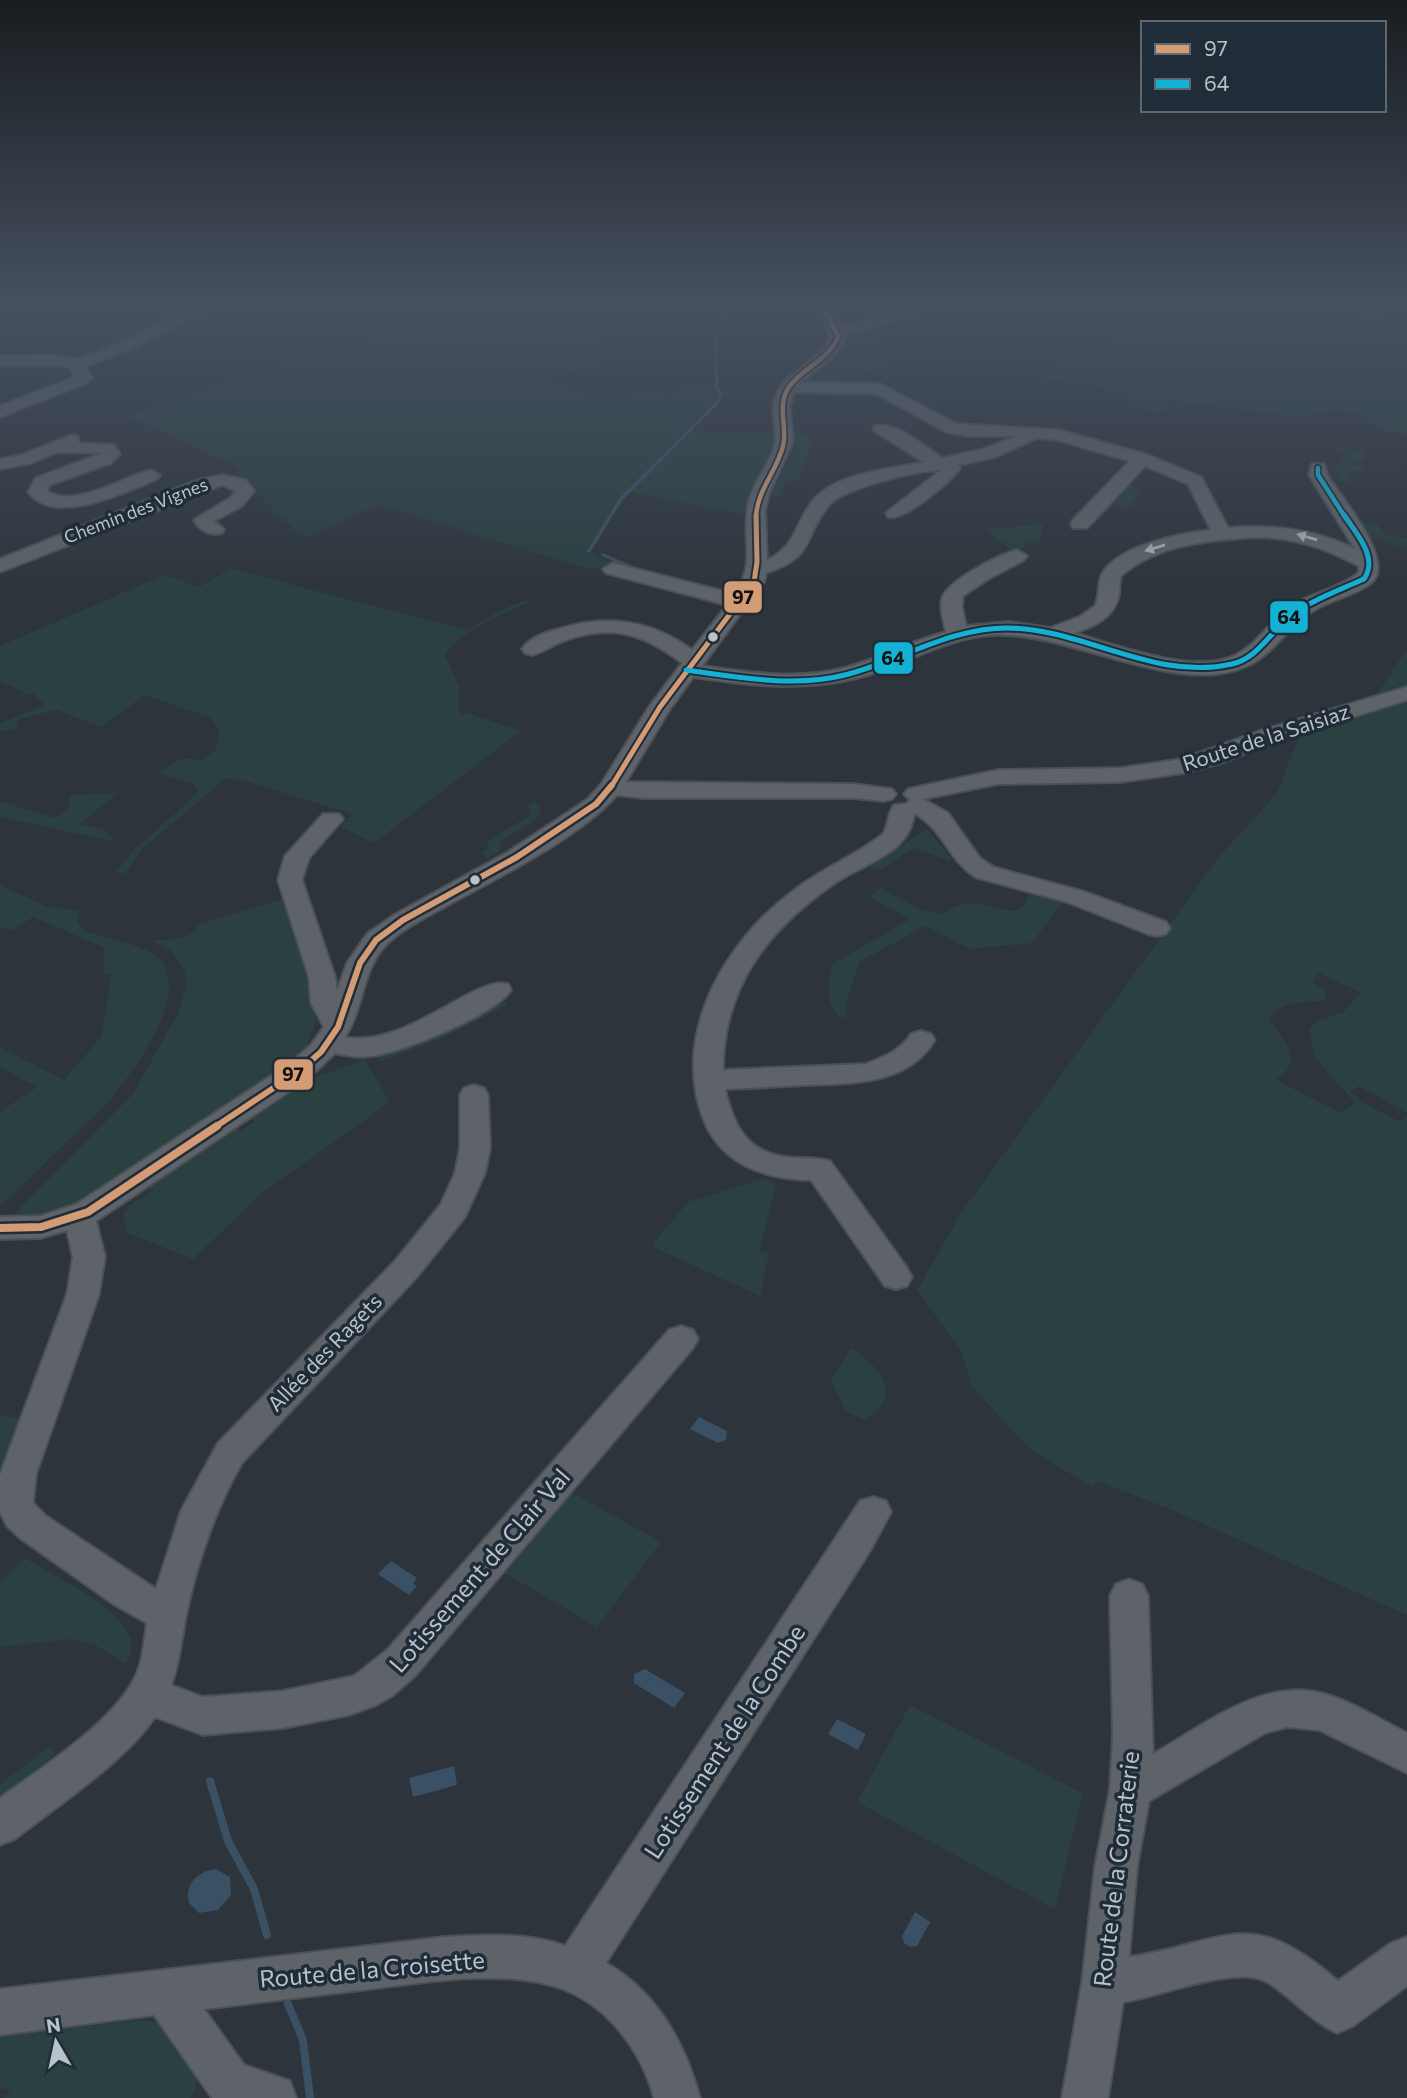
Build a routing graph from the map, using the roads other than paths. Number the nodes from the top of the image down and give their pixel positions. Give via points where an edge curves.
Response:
1 (24, 400) edge
2 (783, 400) edge
3 (901, 400) edge
4 (0, 412) edge
5 (881, 430) dead end
6 (1032, 432) junction
7 (78, 438) dead end
8 (57, 447) junction
9 (1143, 459) junction
10 (0, 464) edge
11 (943, 464) junction
12 (1318, 468) dead end
13 (151, 475) dead end
14 (895, 513) dead end
15 (1080, 524) dead end
16 (215, 529) dead end
17 (1222, 534) junction
18 (1017, 556) dead end
19 (1370, 564) junction
20 (0, 566) edge
21 (613, 569) dead end
22 (756, 570) junction
23 (740, 602) junction
24 (957, 633) junction
25 (1055, 633) junction
26 (533, 649) dead end
27 (690, 665) junction
28 (1406, 693) edge
29 (611, 787) junction
30 (905, 801) junction
31 (331, 820) dead end
32 (1157, 928) dead end
33 (498, 990) dead end
34 (334, 1034) junction
35 (921, 1040) dead end
36 (711, 1080) junction
37 (474, 1095) dead end
38 (79, 1216) junction
39 (0, 1228) edge
40 (896, 1277) dead end
41 (681, 1339) dead end
42 (873, 1512) dead end
43 (1129, 1596) dead end
44 (167, 1615) junction
45 (148, 1693) junction
46 (1407, 1755) edge
47 (1131, 1789) junction
48 (0, 1824) edge
49 (1407, 1959) edge
50 (575, 1971) junction
51 (1104, 1983) junction
52 (164, 1991) junction
53 (0, 2012) edge
54 (222, 2090) edge
55 (273, 2098) edge
56 (677, 2098) edge
57 (1085, 2098) edge

1 - 4 street
2 - 22 street via 783,446 757,509
3 - 6 street via 958,429
5 - 11 street
6 - 9 street
6 - 11 street via 1019,444
7 - 8 street
8 - 10 street
8 - 13 street via 99,447 111,454 42,482 37,492 46,499 87,499
9 - 15 street
9 - 17 street via 1195,481
11 - 14 street via 951,468 947,474
11 - 22 street via 837,489 821,503 796,550
12 - 19 street
16 - 20 street, Chemin des Vignes via 203,520 240,499 245,491 238,483 204,484
19 -> 17 street via 1300,535
17 -> 25 street via 1153,547 1131,558 1110,576 1108,601 1101,611
18 - 24 street via 954,594
19 - 25 street via 1364,579 1295,612 1267,642 1233,664 1172,664
21 - 23 street
22 - 23 street via 754,582
23 - 27 street
24 - 25 street via 1004,628
24 - 27 street via 865,669 816,680 767,681
26 - 27 street via 571,633 626,628 654,635
27 - 29 street
28 - 30 street, Route de la Saisiaz via 1183,766 1121,775 998,777
29 - 30 street, Route de la Saisiaz via 643,791 853,790
29 - 34 street via 596,804 537,844 376,940 360,962
30 - 32 street via 940,818 971,863 984,872 1076,897
30 - 36 street via 901,825 892,839 807,892 747,949 728,979 712,1020 707,1042
31 - 34 street via 297,856 290,880
33 - 34 street via 404,1038 358,1048
34 - 38 street via 312,1061 291,1076
35 - 36 street via 897,1062 870,1073
36 - 40 street via 716,1113 735,1148 771,1166 819,1169
37 - 44 street, Allée des Ragets via 475,1148 454,1209 406,1269 230,1453 199,1511
38 - 39 street via 41,1227
38 - 44 street via 89,1257 83,1294 18,1474 14,1504 33,1527
41 - 45 street, Lotissement de Clair Val via 401,1663 376,1684 326,1701 213,1716 188,1712
42 - 50 street, Lotissement de la Combe
43 - 47 street, Route de la Corraterie
44 - 45 street, Allée des Ragets
45 - 48 street via 136,1711 103,1741
46 - 47 street via 1333,1716 1287,1708 1255,1718
47 - 51 street, Route de la Corraterie via 1116,1867
49 - 51 street via 1337,2010 1282,1966 1241,1954
50 - 52 street, Route de la Croisette via 541,1962 448,1961
50 - 56 street, Route de la Croisette via 608,1990 640,2022
51 - 57 street, Route de la Corraterie
52 - 53 street, Route de la Croisette
52 - 54 street
54 - 55 street

